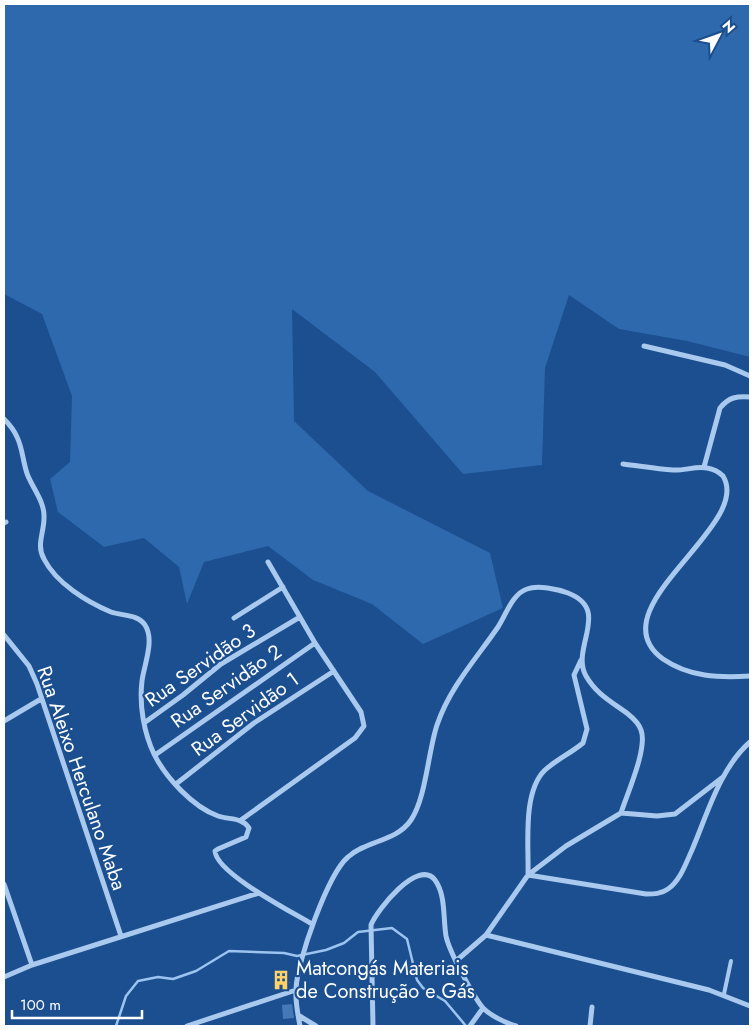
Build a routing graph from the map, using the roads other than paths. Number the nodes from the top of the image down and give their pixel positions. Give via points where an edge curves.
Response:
1 (644, 346) dead end
2 (750, 376) edge
3 (750, 397) edge
4 (4, 419) edge
5 (624, 464) dead end
6 (704, 467) junction
7 (268, 562) dead end
8 (283, 587) junction
9 (300, 617) junction
10 (234, 618) dead end
11 (4, 635) edge
12 (315, 643) junction
13 (581, 660) junction
14 (334, 671) junction
15 (750, 676) edge
16 (41, 699) junction
17 (4, 721) edge
18 (144, 723) junction
19 (750, 742) edge
20 (154, 755) junction
21 (724, 776) junction
22 (176, 784) junction
23 (621, 813) junction
24 (241, 820) junction
25 (528, 875) junction
26 (4, 884) edge
27 (259, 893) junction
28 (312, 924) junction
29 (486, 935) junction
30 (122, 936) junction
31 (456, 961) junction
32 (731, 962) dead end
33 (32, 965) junction
34 (4, 977) edge
35 (296, 990) junction
36 (724, 994) junction
37 (592, 1006) dead end
38 (750, 1006) edge
39 (483, 1008) junction
40 (298, 1015) junction
41 (471, 1024) edge
42 (187, 1026) edge
43 (300, 1026) edge
44 (316, 1026) edge
45 (373, 1026) edge
46 (516, 1026) edge
47 (590, 1026) edge

1 - 2 street via 725,365
3 - 6 street via 734,397 720,408
4 - 18 street via 17,435 28,475 43,508 40,547 44,560 68,586 92,603 140,619 145,625 149,640 142,680
5 - 6 street via 673,470
6 - 15 street via 716,470 723,477 730,489 730,502 721,520 657,601 645,631 657,655 671,665 712,677
7 - 8 street
8 - 9 street
8 - 10 street
9 - 12 street
9 - 18 street, Rua Servidão 3 via 221,664
11 - 16 street, Rua Aleixo Herculano Maba via 29,666
12 - 14 street
12 - 20 street, Rua Servidão 2
13 - 23 street via 583,671 600,696 628,714 641,730 643,743
13 - 25 street via 574,675 587,728 586,737 583,743 545,770 536,782 530,797
13 - 28 street via 590,624 588,611 582,602 568,593 541,588 528,589 514,599 497,628 474,656 438,722 418,807 411,821 390,837 348,857
14 - 22 street, Rua Servidão 1 via 254,723
14 - 24 street via 361,712 364,726 361,732
16 - 17 street
16 - 30 street, Rua Aleixo Herculano Maba
18 - 20 street
19 - 21 street
20 - 22 street
21 - 23 street via 675,814
21 - 25 street via 685,865 668,889 646,894
22 - 24 street via 205,810
23 - 25 street via 566,846
24 - 27 street via 249,828 249,833 215,851 216,860
25 - 29 street
26 - 33 street
27 - 28 street
27 - 30 street
28 - 35 street
29 - 31 street
29 - 36 street
30 - 33 street
31 - 39 street
31 - 45 street via 446,937 438,885 433,878 419,874 405,883 371,925
32 - 36 lane
33 - 34 street
35 - 40 street
35 - 42 street
36 - 38 street
37 - 47 street
39 - 41 street
39 - 46 street
40 - 43 street
40 - 44 street

